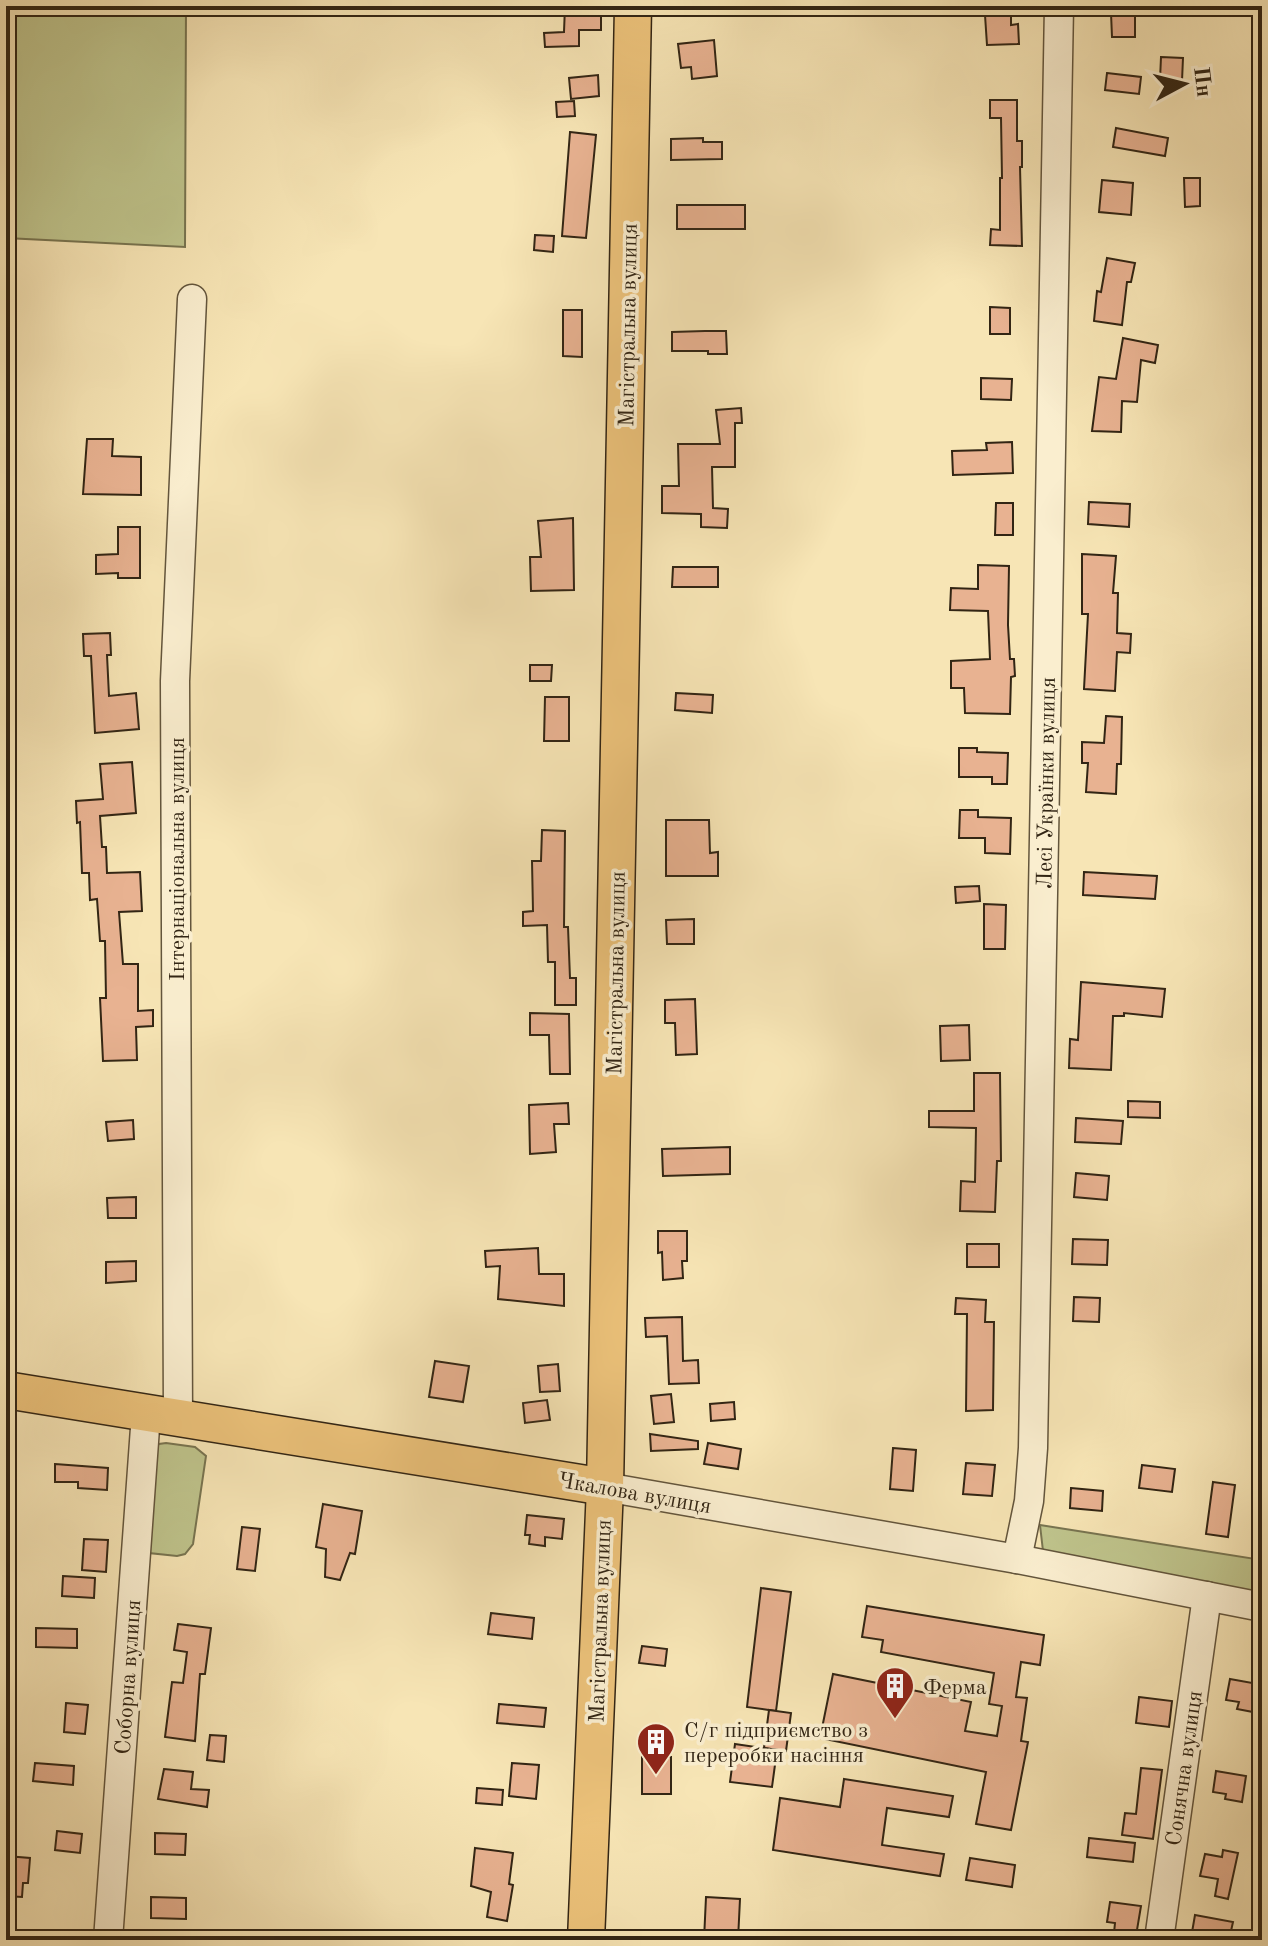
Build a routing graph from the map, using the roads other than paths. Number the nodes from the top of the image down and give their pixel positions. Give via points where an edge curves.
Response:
1 (633, 6) edge
2 (1059, 6) edge
3 (192, 299) dead end
4 (6, 1390) edge
5 (162, 1417) junction
6 (605, 1487) junction
7 (1017, 1559) junction
8 (1207, 1596) junction
9 (1262, 1607) edge
10 (108, 1940) edge
11 (586, 1940) edge
12 (1159, 1940) edge

1 - 6 main road, Магістральна вулиця
2 - 7 street, Лесі Українки вулиця via 1033,1448
3 - 5 street, Інтернаціональна вулиця via 175,681
4 - 5 main road, Чкалова вулиця
5 - 6 main road, Чкалова вулиця
5 - 10 street, Соборна вулиця
6 - 7 street, Чкалова вулиця
6 - 11 main road, Магістральна вулиця
7 - 8 street, Чкалова вулиця
8 - 9 street, Чкалова вулиця
8 - 12 street, Сонячна вулиця

